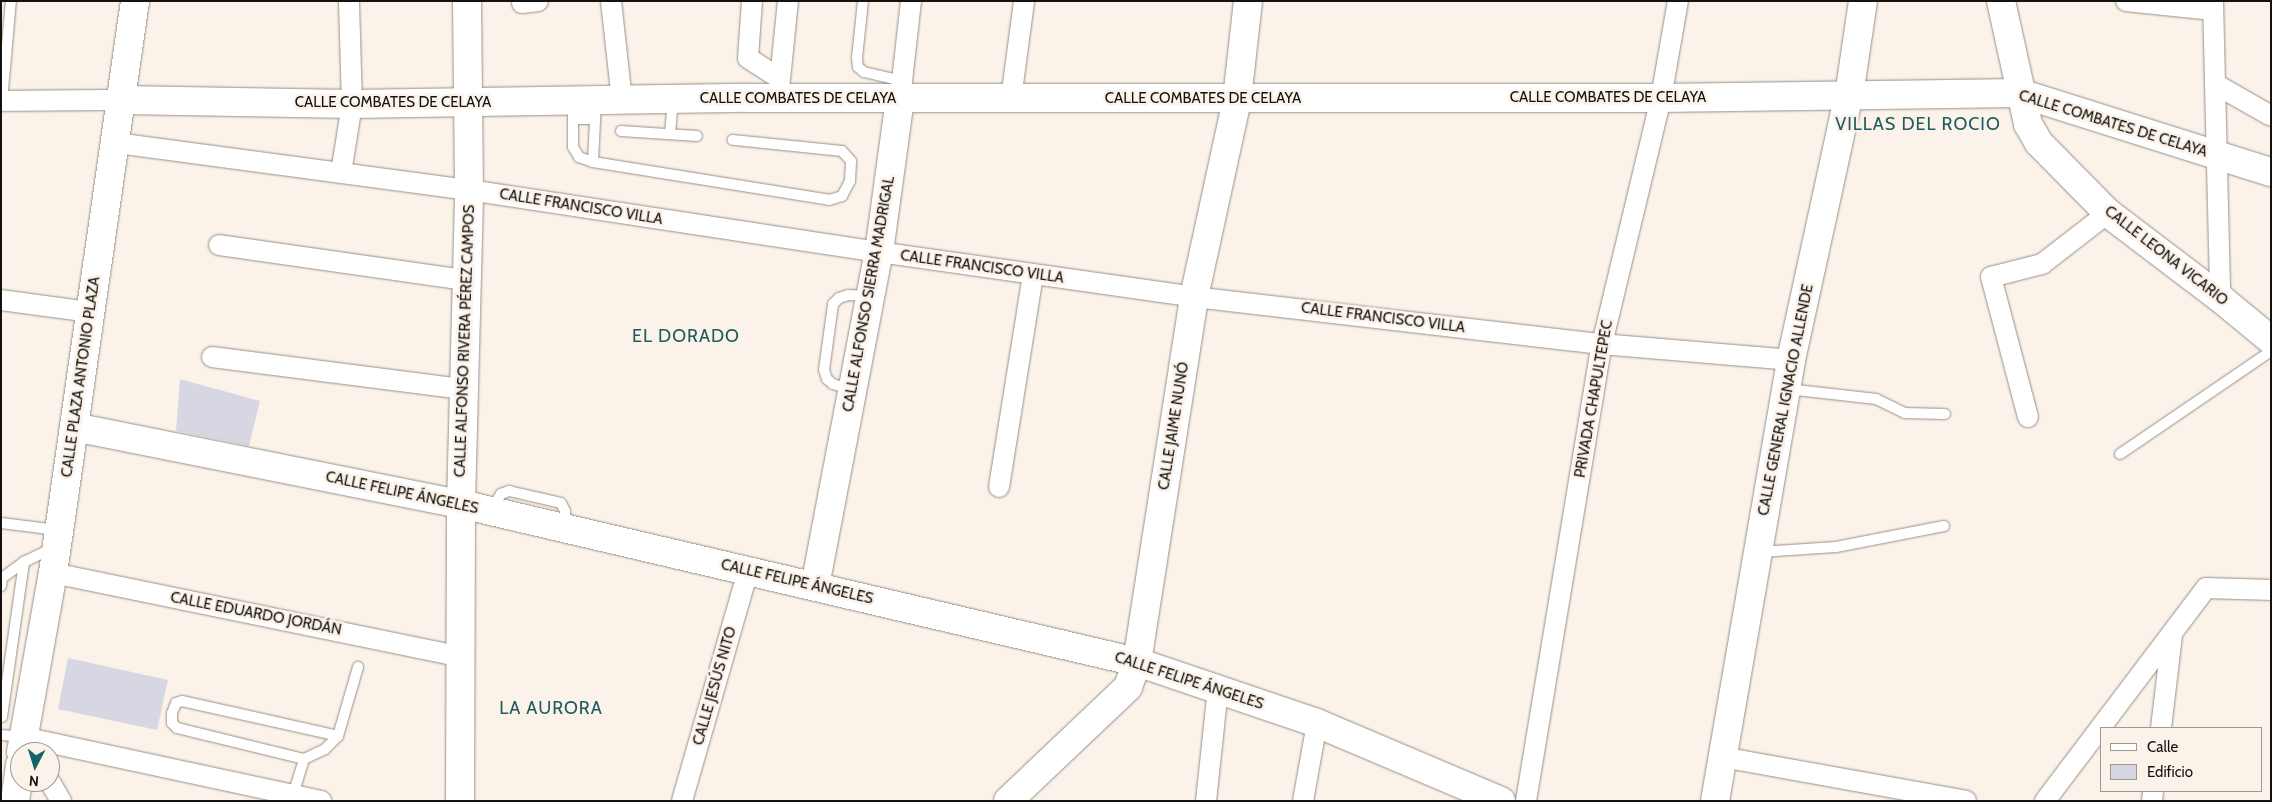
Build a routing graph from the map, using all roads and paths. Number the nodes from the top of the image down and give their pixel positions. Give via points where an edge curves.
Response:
1 (11, 1) edge
2 (135, 1) edge
3 (349, 1) edge
4 (467, 1) edge
5 (611, 1) edge
6 (752, 1) edge
7 (788, 1) edge
8 (863, 1) edge
9 (912, 1) edge
10 (1024, 1) edge
11 (1248, 1) edge
12 (1678, 1) edge
13 (1863, 1) edge
14 (2001, 1) edge
15 (2126, 1) edge
16 (2213, 6) edge
17 (2215, 84) junction
18 (779, 89) junction
19 (901, 90) junction
20 (2020, 93) junction
21 (1849, 95) junction
22 (1661, 98) junction
23 (673, 99) junction
24 (1012, 99) junction
25 (1237, 99) junction
26 (122, 100) junction
27 (1, 101) edge
28 (469, 102) junction
29 (352, 104) junction
30 (592, 108) junction
31 (2271, 116) edge
32 (621, 131) dead end
33 (670, 134) junction
34 (697, 136) dead end
35 (733, 140) dead end
36 (116, 143) junction
37 (2216, 155) junction
38 (593, 162) junction
39 (2271, 172) edge
40 (341, 173) junction
41 (469, 190) junction
42 (2108, 213) junction
43 (219, 245) dead end
44 (878, 252) junction
45 (1033, 275) junction
46 (465, 280) junction
47 (1194, 297) junction
48 (2220, 298) junction
49 (1, 300) edge
50 (90, 312) junction
51 (2271, 340) edge
52 (1602, 344) junction
53 (2271, 351) edge
54 (212, 357) dead end
55 (1791, 360) junction
56 (462, 389) junction
57 (1786, 389) junction
58 (1945, 414) dead end
59 (2028, 417) dead end
60 (74, 427) junction
61 (2120, 454) dead end
62 (999, 487) dead end
63 (461, 504) junction
64 (1, 523) edge
65 (1944, 526) dead end
66 (58, 538) junction
67 (1758, 552) junction
68 (24, 562) junction
69 (748, 571) junction
70 (52, 573) junction
71 (1, 586) edge
72 (815, 586) junction
73 (2271, 590) edge
74 (2172, 635) junction
75 (459, 656) junction
76 (1137, 662) junction
77 (358, 667) dead end
78 (1218, 689) junction
79 (2, 716) edge
80 (1317, 723) junction
81 (2102, 727) edge
82 (2161, 727) edge
83 (2100, 729) edge
84 (338, 736) junction
85 (19, 742) edge
86 (20, 742) edge
87 (60, 751) edge
88 (1722, 758) junction
89 (304, 759) junction
90 (293, 795) junction
91 (321, 801) edge
92 (460, 801) edge
93 (682, 801) edge
94 (1008, 801) edge
95 (1206, 801) edge
96 (1303, 801) edge
97 (1501, 801) edge
98 (1526, 801) edge
99 (1714, 801) edge
100 (1966, 801) edge
101 (2045, 801) edge

1 - 27 lane
2 - 26 main road, CALLE PLAZA ANTONIO PLAZA
3 - 29 street
4 - 28 main road, CALLE ALFONSO RIVERA PÉREZ CAMPOS
5 - 30 street
6 - 18 street via 748,58
7 - 18 street
8 - 19 lane via 858,67
9 - 19 street, CALLE ALFONSO SIERRA MADRIGAL
10 - 24 street
11 - 25 main road, CALLE JAIME NUNÓ
12 - 22 street, PRIVADA CHAPULTEPEC
13 - 21 main road, CALLE GENERAL IGNACIO ALLENDE
14 - 20 main road, CALLE LEONA VICARIO
15 - 16 street
16 - 17 street
17 - 31 street
17 - 37 street
18 - 19 main road, CALLE COMBATES DE CELAYA
18 - 23 main road, CALLE COMBATES DE CELAYA
19 - 24 main road, CALLE COMBATES DE CELAYA
19 - 44 main road, CALLE ALFONSO SIERRA MADRIGAL
20 - 21 main road, CALLE COMBATES DE CELAYA
20 - 37 main road, CALLE COMBATES DE CELAYA
20 - 42 main road, CALLE LEONA VICARIO via 2028,124 2039,143
21 - 22 main road, CALLE COMBATES DE CELAYA
21 - 55 main road, CALLE GENERAL IGNACIO ALLENDE
22 - 25 main road, CALLE COMBATES DE CELAYA
22 - 52 street, PRIVADA CHAPULTEPEC
23 - 30 main road, CALLE COMBATES DE CELAYA
23 - 33 lane
24 - 25 main road, CALLE COMBATES DE CELAYA
25 - 47 main road, CALLE JAIME NUNÓ
26 - 27 street
26 - 29 main road, CALLE COMBATES DE CELAYA
26 - 36 main road, CALLE PLAZA ANTONIO PLAZA
28 - 29 main road, CALLE COMBATES DE CELAYA
28 - 30 main road, CALLE COMBATES DE CELAYA
28 - 41 main road, CALLE ALFONSO RIVERA PÉREZ CAMPOS
29 - 40 street
30 - 38 lane
30 - 38 lane via 573,147 579,157
32 - 33 lane
33 - 34 lane
35 - 38 lane via 842,151 851,161 850,181 842,196 829,200
36 - 40 street, CALLE FRANCISCO VILLA
36 - 50 main road, CALLE PLAZA ANTONIO PLAZA
37 - 39 main road, CALLE COMBATES DE CELAYA
37 - 48 street
40 - 41 street, CALLE FRANCISCO VILLA
41 - 44 street, CALLE FRANCISCO VILLA
41 - 46 main road, CALLE ALFONSO RIVERA PÉREZ CAMPOS
42 - 48 main road, CALLE LEONA VICARIO
42 - 59 street via 2042,264 1991,278
43 - 46 street
44 - 45 street, CALLE FRANCISCO VILLA
44 - 72 main road, CALLE ALFONSO SIERRA MADRIGAL
45 - 47 street, CALLE FRANCISCO VILLA
45 - 62 street
46 - 56 main road, CALLE ALFONSO RIVERA PÉREZ CAMPOS
47 - 52 street, CALLE FRANCISCO VILLA
47 - 76 main road, CALLE JAIME NUNÓ
48 - 51 main road, CALLE LEONA VICARIO
49 - 50 street
50 - 60 main road, CALLE PLAZA ANTONIO PLAZA
52 - 55 street, CALLE FRANCISCO VILLA
52 - 98 street, PRIVADA CHAPULTEPEC
53 - 61 lane
54 - 56 street
55 - 57 main road, CALLE GENERAL IGNACIO ALLENDE
56 - 63 main road, CALLE ALFONSO RIVERA PÉREZ CAMPOS
57 - 58 lane via 1876,399 1905,413
57 - 67 main road, CALLE GENERAL IGNACIO ALLENDE
60 - 63 main road, CALLE FELIPE ÁNGELES
60 - 66 main road, CALLE PLAZA ANTONIO PLAZA
63 - 69 main road, CALLE FELIPE ÁNGELES
63 - 75 main road, CALLE ALFONSO RIVERA PÉREZ CAMPOS
64 - 66 lane
65 - 67 lane via 1836,547
66 - 68 lane
66 - 70 main road, CALLE PLAZA ANTONIO PLAZA
67 - 88 main road, CALLE GENERAL IGNACIO ALLENDE
68 - 71 lane via 2,578
68 - 79 lane
69 - 72 main road, CALLE FELIPE ÁNGELES
69 - 93 street, CALLE JESÚS NITO
70 - 75 street, CALLE EDUARDO JORDÁN
70 - 86 main road, CALLE PLAZA ANTONIO PLAZA
72 - 76 main road, CALLE FELIPE ÁNGELES
73 - 74 street via 2206,588
74 - 81 street
74 - 82 street
75 - 92 main road, CALLE ALFONSO RIVERA PÉREZ CAMPOS
76 - 78 main road, CALLE FELIPE ÁNGELES
76 - 94 main road, CALLE JAIME NUNÓ via 1128,687
77 - 84 lane
78 - 80 main road, CALLE FELIPE ÁNGELES
78 - 95 street
79 - 85 lane
80 - 96 street
80 - 97 main road, CALLE FELIPE ÁNGELES
83 - 101 street
84 - 89 lane via 326,749
84 - 89 lane via 182,701 176,703 172,713 172,723 177,728
87 - 90 street
88 - 99 main road, CALLE GENERAL IGNACIO ALLENDE
88 - 100 street
89 - 90 lane
90 - 91 street

